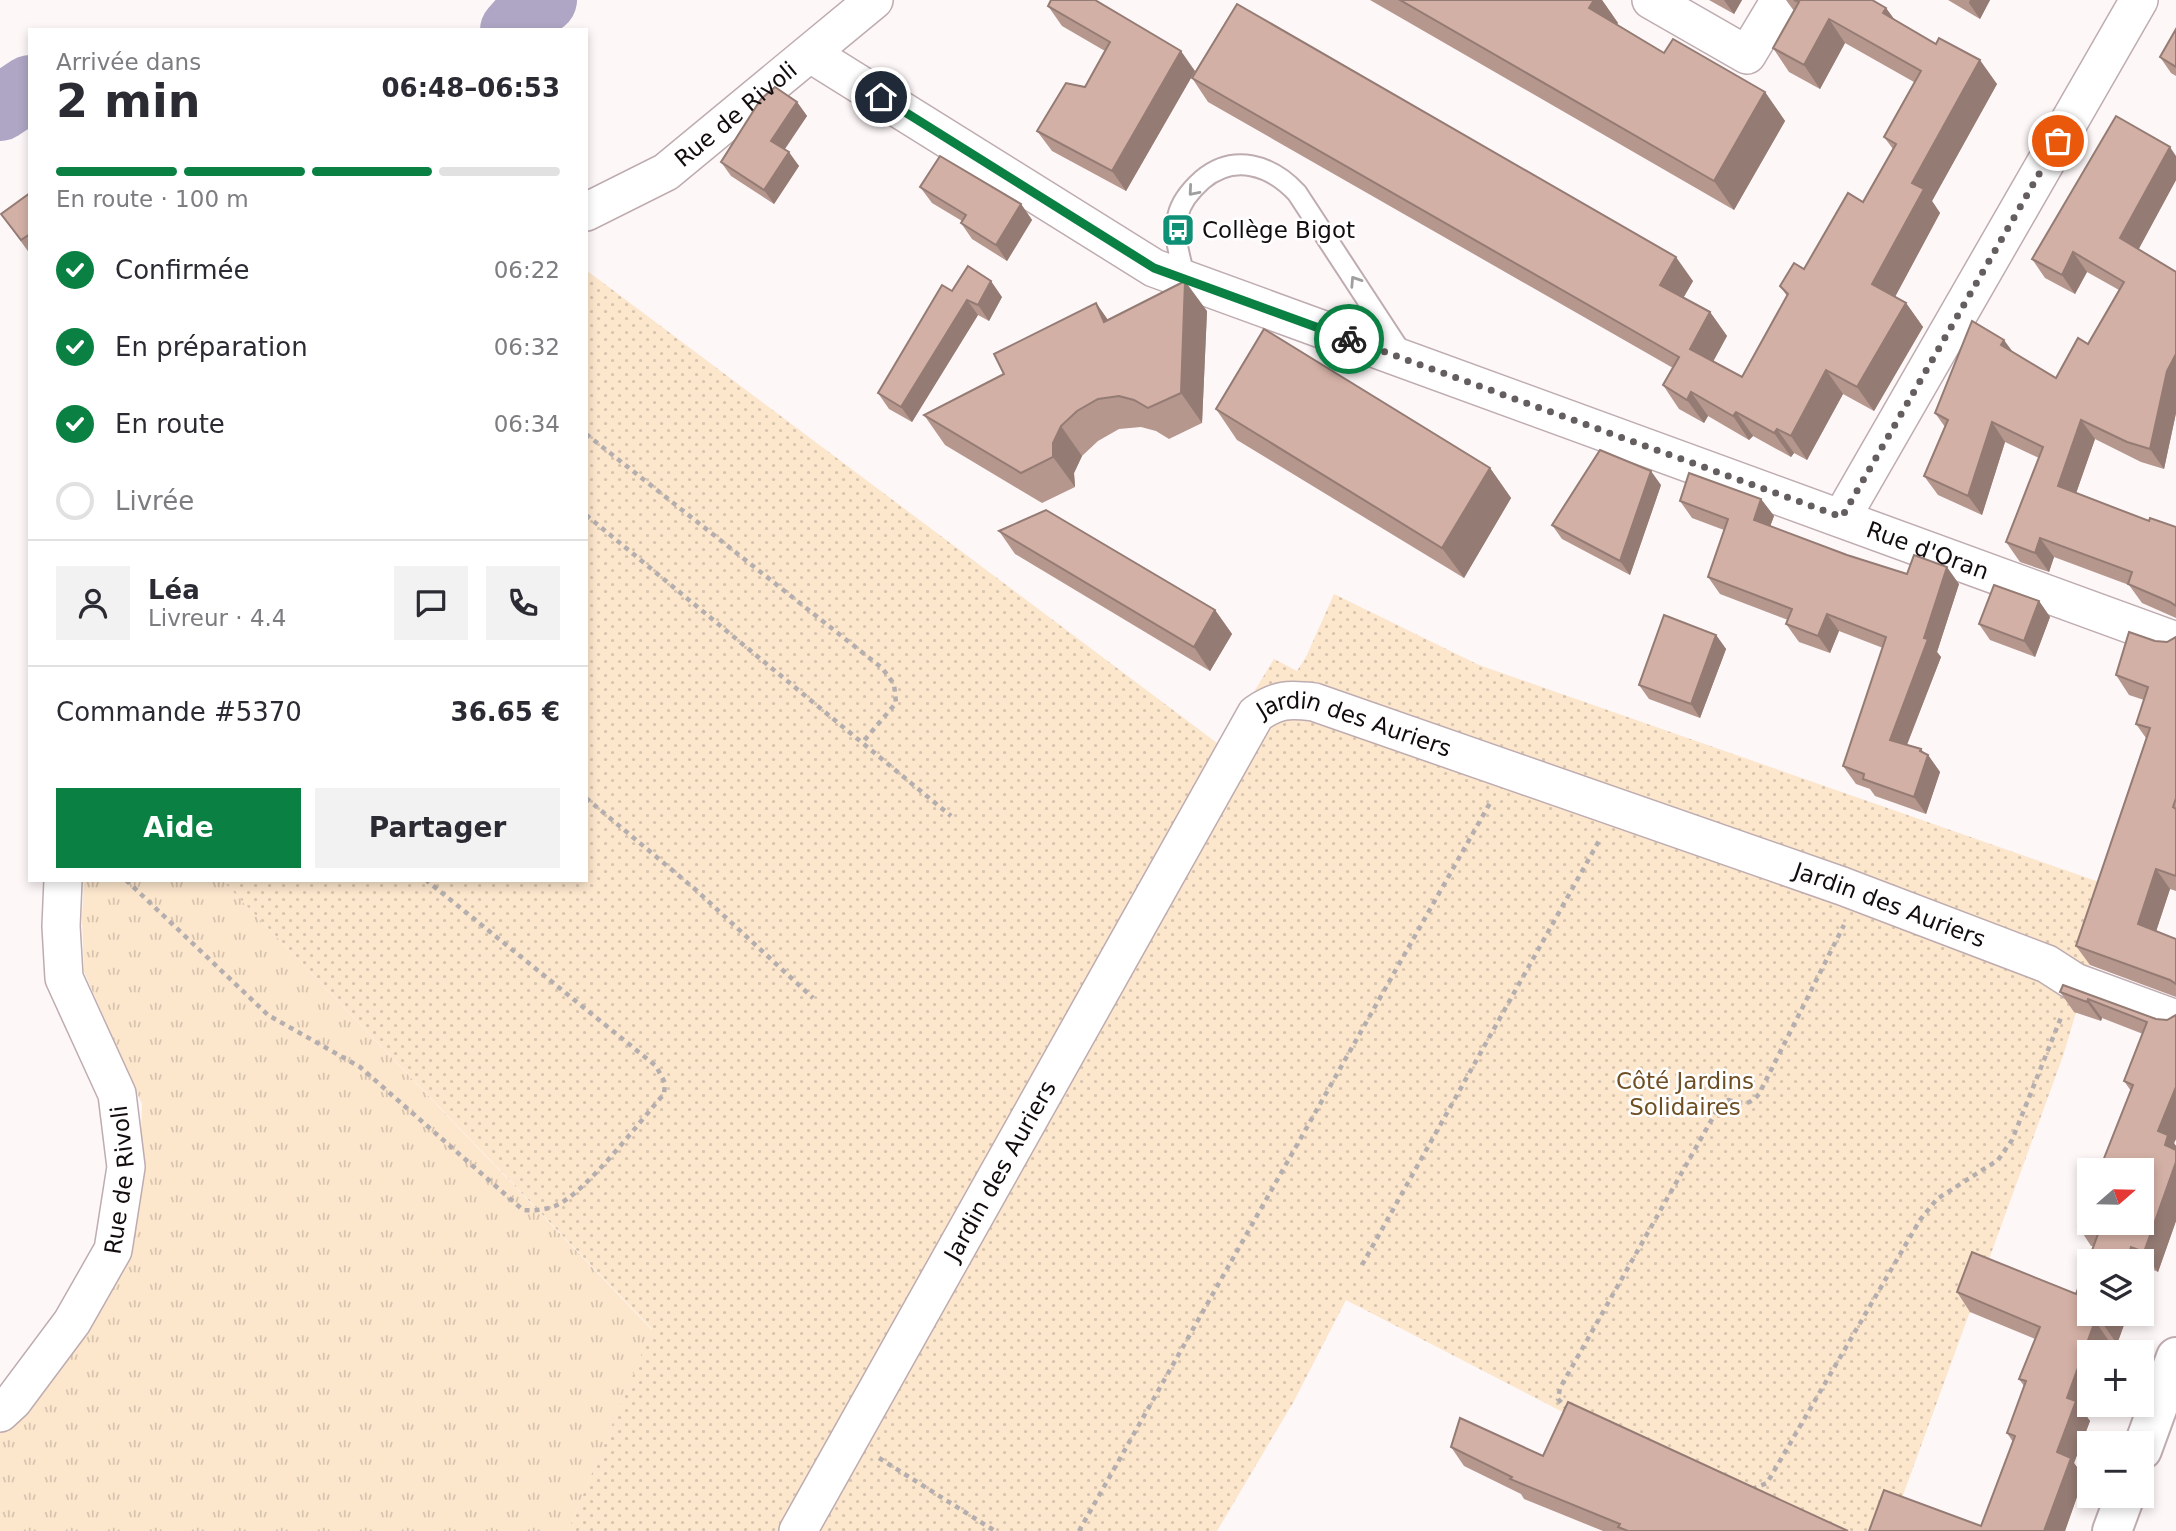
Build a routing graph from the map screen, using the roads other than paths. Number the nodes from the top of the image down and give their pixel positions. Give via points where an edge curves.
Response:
1 (874, 0) edge
2 (1651, 0) edge
3 (1780, 0) edge
4 (2139, 0) edge
5 (811, 54) junction
6 (588, 211) edge
7 (1185, 279) junction
8 (1406, 359) junction
9 (1842, 517) junction
10 (2176, 640) edge
11 (63, 882) edge
12 (2176, 1020) edge
13 (2176, 1357) edge
14 (0, 1413) edge
15 (2149, 1431) edge
16 (2121, 1508) edge
17 (798, 1531) edge
18 (2112, 1531) edge

1 - 5 street, Rue de Rivoli
2 - 3 street via 1747,55
4 - 9 street
5 - 6 street, Rue de Rivoli via 666,173
5 - 7 street, Rue d'Oran via 1154,268
7 - 8 street, Rue d'Oran
8 -> 7 lane via 1297,194 1284,179 1266,169 1249,164 1229,166 1209,174 1184,201 1177,216 1177,239
8 - 9 street, Rue d'Oran
9 - 10 street, Rue d'Oran
11 - 14 street, Rue de Rivoli via 64,978 117,1094 126,1167 113,1250 72,1322
12 - 17 street, Jardin des Auriers via 2075,982 2047,964 1617,807 1314,702 1274,702 1256,714
13 - 15 main road
16 - 18 main road

